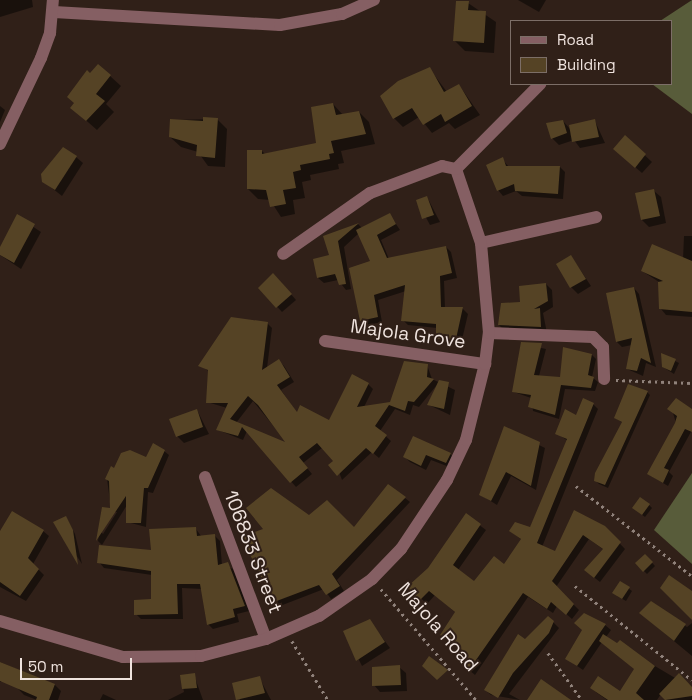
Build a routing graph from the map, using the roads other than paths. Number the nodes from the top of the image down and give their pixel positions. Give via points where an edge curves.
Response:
1 (374, 0) edge
2 (53, 6) edge
3 (539, 85) edge
4 (0, 144) edge
5 (456, 169) junction
6 (596, 217) dead end
7 (481, 243) junction
8 (283, 254) dead end
9 (489, 332) junction
10 (325, 341) dead end
11 (486, 364) junction
12 (604, 379) road end
13 (205, 478) dead end
14 (0, 621) edge
15 (266, 640) junction

1 - 2 street via 342,14 280,25
2 - 4 street via 41,58
3 - 5 street
5 - 7 street, Majola Road
5 - 8 street via 451,166 430,169 370,193
6 - 7 street
7 - 9 street, Majola Road
9 - 11 street, Majola Road
9 - 12 street via 593,338 603,347
10 - 11 street, Majola Grove
11 - 15 street, Majola Road via 478,405 447,480 401,549 372,579 319,616
13 - 15 street, 106833 Street
14 - 15 street, Majola Road via 97,652 151,659 201,656

